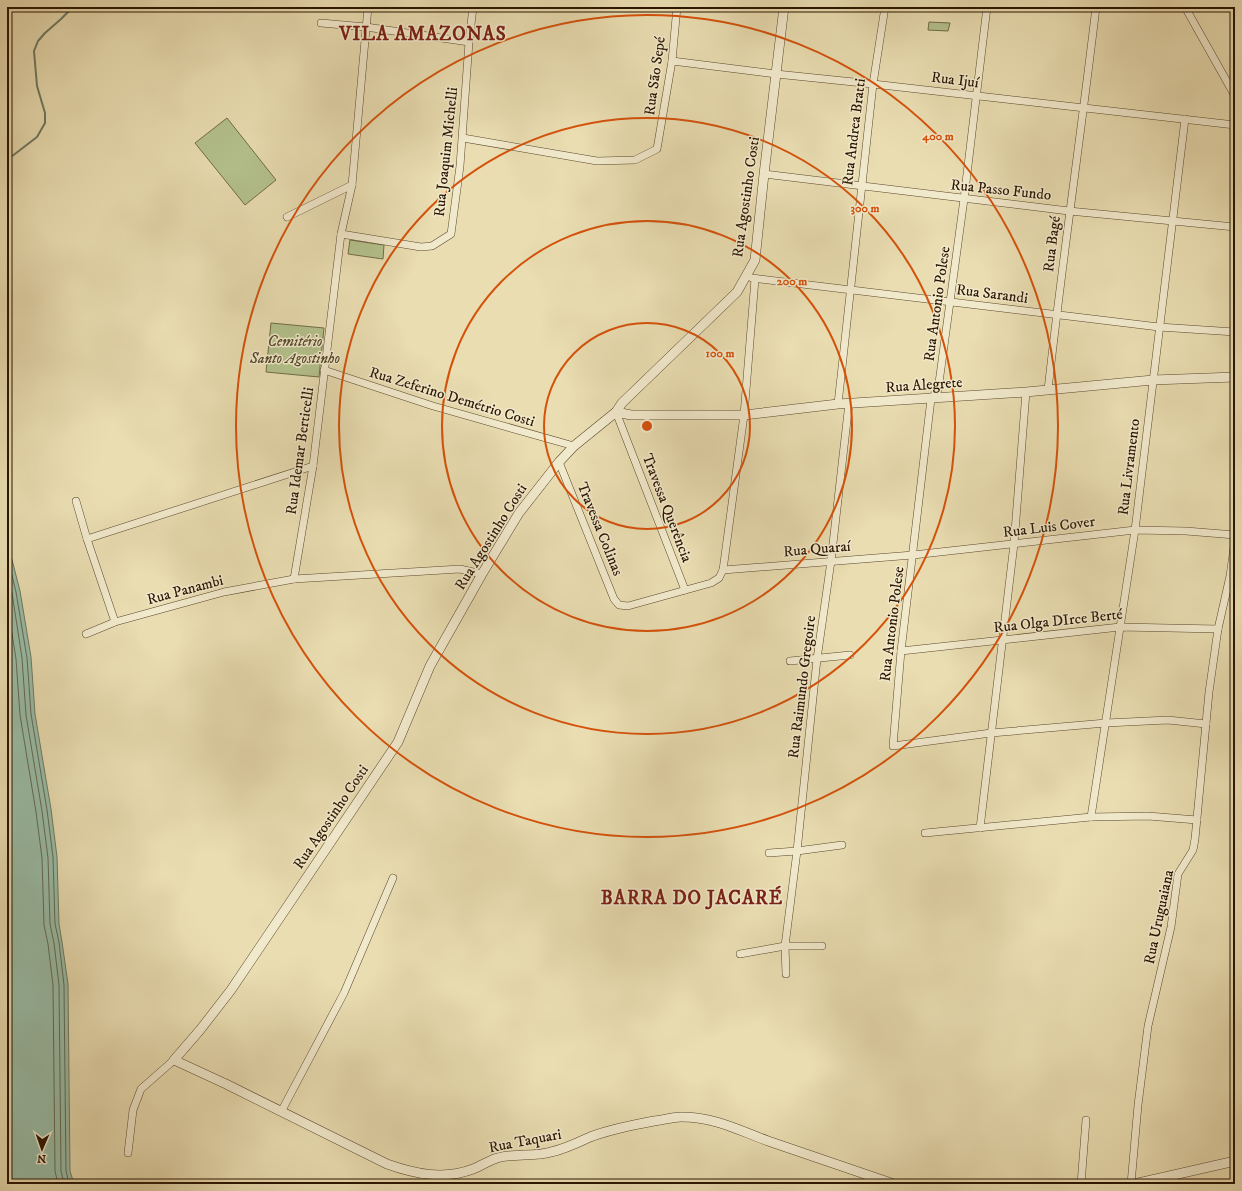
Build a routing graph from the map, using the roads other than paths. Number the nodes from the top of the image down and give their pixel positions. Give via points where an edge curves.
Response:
1 (368, 7) edge
2 (473, 7) edge
3 (677, 7) edge
4 (784, 7) edge
5 (885, 7) edge
6 (987, 7) edge
7 (1096, 7) edge
8 (1186, 7) edge
9 (321, 23) dead end
10 (366, 27) junction
11 (469, 42) junction
12 (672, 61) junction
13 (776, 74) junction
14 (873, 84) junction
15 (976, 96) junction
16 (1235, 96) edge
17 (1084, 108) junction
18 (1185, 120) junction
19 (1235, 126) edge
20 (463, 138) junction
21 (764, 174) junction
22 (352, 185) junction
23 (861, 186) junction
24 (964, 199) junction
25 (1069, 211) junction
26 (287, 217) dead end
27 (1172, 221) junction
28 (1235, 227) edge
29 (341, 234) junction
30 (751, 277) junction
31 (850, 290) junction
32 (950, 302) junction
33 (1056, 314) junction
34 (1159, 327) junction
35 (1235, 332) edge
36 (324, 370) junction
37 (1235, 377) edge
38 (1153, 380) junction
39 (1048, 390) junction
40 (1026, 392) junction
41 (931, 398) junction
42 (849, 403) junction
43 (838, 404) junction
44 (616, 412) junction
45 (744, 415) junction
46 (574, 446) junction
47 (559, 462) junction
48 (313, 466) junction
49 (76, 502) dead end
50 (1135, 530) junction
51 (1235, 535) edge
52 (87, 539) junction
53 (1235, 540) edge
54 (1014, 544) junction
55 (913, 555) junction
56 (831, 561) junction
57 (723, 570) junction
58 (482, 574) junction
59 (294, 578) junction
60 (685, 590) junction
61 (115, 622) junction
62 (1120, 627) junction
63 (1218, 629) junction
64 (86, 634) dead end
65 (1003, 640) junction
66 (901, 651) junction
67 (850, 655) dead end
68 (817, 659) junction
69 (790, 661) dead end
70 (1106, 723) junction
71 (1206, 724) junction
72 (991, 733) junction
73 (1091, 817) junction
74 (1197, 820) junction
75 (980, 828) junction
76 (925, 833) dead end
77 (842, 845) dead end
78 (797, 851) junction
79 (769, 853) dead end
80 (393, 878) dead end
81 (785, 946) junction
82 (822, 946) dead end
83 (740, 954) dead end
84 (786, 974) dead end
85 (174, 1060) junction
86 (1235, 1110) edge
87 (281, 1112) junction
88 (1086, 1120) dead end
89 (1235, 1127) edge
90 (128, 1153) dead end
91 (1235, 1161) edge
92 (894, 1184) edge
93 (1081, 1184) edge
94 (1133, 1184) edge

1 - 10 street, Rua Idemar Berticelli
2 - 11 street, Rua Joaquim Michelli
3 - 12 street, Rua São Sepé
4 - 13 street, Rua Agostinho Costi
5 - 14 street, Rua Andrea Bratti
6 - 15 street, Rua Antonio Polese
7 - 17 street, Rua Bagé
8 - 16 street
9 - 10 street
10 - 11 street
10 - 22 street, Rua Idemar Berticelli
11 - 20 street, Rua Joaquim Michelli
12 - 13 street, Rua Ijuí
12 - 20 street, Rua São Sepé via 657,150 635,160 597,161
13 - 14 street, Rua Ijuí
13 - 21 street, Rua Agostinho Costi
14 - 15 street, Rua Ijuí
14 - 23 street, Rua Andrea Bratti
15 - 17 street, Rua Ijuí
15 - 24 street, Rua Antonio Polese
17 - 18 street, Rua Ijuí
17 - 25 street, Rua Bagé
18 - 19 street, Rua Ijuí
18 - 27 street, Rua Livramento
20 - 29 street, Rua Joaquim Michelli via 450,234 432,246 421,247
21 - 23 street, Rua Passo Fundo
21 - 30 street, Rua Agostinho Costi
22 - 26 street
22 - 29 street, Rua Idemar Berticelli
23 - 24 street, Rua Passo Fundo
23 - 31 street, Rua Andrea Bratti
24 - 25 street, Rua Passo Fundo
24 - 32 street, Rua Antonio Polese
25 - 27 street, Rua Passo Fundo
25 - 33 street, Rua Bagé
27 - 28 street, Rua Passo Fundo
27 - 34 street, Rua Livramento
29 - 36 street, Rua Idemar Berticelli
30 - 31 street, Rua Sarandi
30 - 44 street, Rua Agostinho Costi
30 - 45 street
31 - 32 street, Rua Sarandi
31 - 43 street, Rua Andrea Bratti
32 - 33 street, Rua Sarandi
32 - 41 street, Rua Antonio Polese via 938,390
33 - 34 street, Rua Sarandi
33 - 39 street, Rua Bagé
34 - 35 street, Rua Sarandi
34 - 38 street, Rua Livramento
36 - 46 street, Rua Zeferino Demétrio Costi via 433,406
36 - 48 street, Rua Idemar Berticelli
37 - 38 street, Rua Alegrete
38 - 39 street, Rua Alegrete
38 - 50 street, Rua Livramento
39 - 40 street, Rua Alegrete
40 - 41 street, Rua Alegrete
40 - 54 street
41 - 42 street, Rua Alegrete
41 - 55 street, Rua Antonio Polese
42 - 43 street, Rua Alegrete
42 - 56 street, Rua Raimundo Gregoire
43 - 45 street, Rua Alegrete
44 - 45 street, Rua Alegrete via 631,415
44 - 46 street, Rua Agostinho Costi
44 - 60 street, Travessa Querência
45 - 57 street
46 - 47 street, Rua Agostinho Costi
47 - 58 street, Rua Agostinho Costi via 519,513
47 - 60 street, Travessa Colinas via 614,599 619,605 628,606
48 - 52 street
48 - 59 street, Rua Idemar Berticelli
49 - 52 street
50 - 51 street, Rua Luis Cover
50 - 54 street, Rua Luis Cover
50 - 62 street, Rua Livramento
52 - 61 street
53 - 63 street, Rua Uruguaiana
54 - 55 street, Rua Luis Cover
54 - 65 street
55 - 56 street, Rua Quaraí
55 - 66 street, Rua Antonio Polese
56 - 57 street, Rua Quaraí
56 - 68 street, Rua Raimundo Gregoire
57 - 60 street via 719,578 711,583
58 - 59 street, Rua Panambi via 460,569
58 - 85 street, Rua Agostinho Costi via 430,666 398,742 231,990
59 - 61 street, Rua Panambi via 224,592
61 - 64 street, Rua Panambi
62 - 63 street, Rua Olga DIrce Berté
62 - 65 street, Rua Olga DIrce Berté
62 - 70 street, Rua Livramento
63 - 71 street, Rua Uruguaiana
65 - 66 street, Rua Olga DIrce Berté
65 - 72 street
66 - 72 street, Rua Antonio Polese via 893,746
67 - 68 street
68 - 69 street
68 - 78 street, Rua Raimundo Gregoire
70 - 71 street via 1168,720
70 - 72 street
70 - 73 street, Rua Livramento
71 - 74 street, Rua Uruguaiana
72 - 75 street
73 - 74 street via 1148,816
73 - 75 street
74 - 94 street, Rua Uruguaiana via 1193,850 1178,874 1171,927 1148,1026 1138,1105
75 - 76 street
77 - 78 street
78 - 79 street
78 - 81 street, Rua Raimundo Gregoire
80 - 87 street via 344,993
81 - 82 street
81 - 83 street
81 - 84 street, Rua Raimundo Gregoire
85 - 87 street, Rua Taquari
85 - 90 street via 141,1089 133,1110
86 - 89 street
87 - 92 street, Rua Taquari via 387,1164 422,1174 457,1174 498,1158 548,1153 565,1149 620,1127 679,1117 719,1122
88 - 93 street
91 - 94 street

